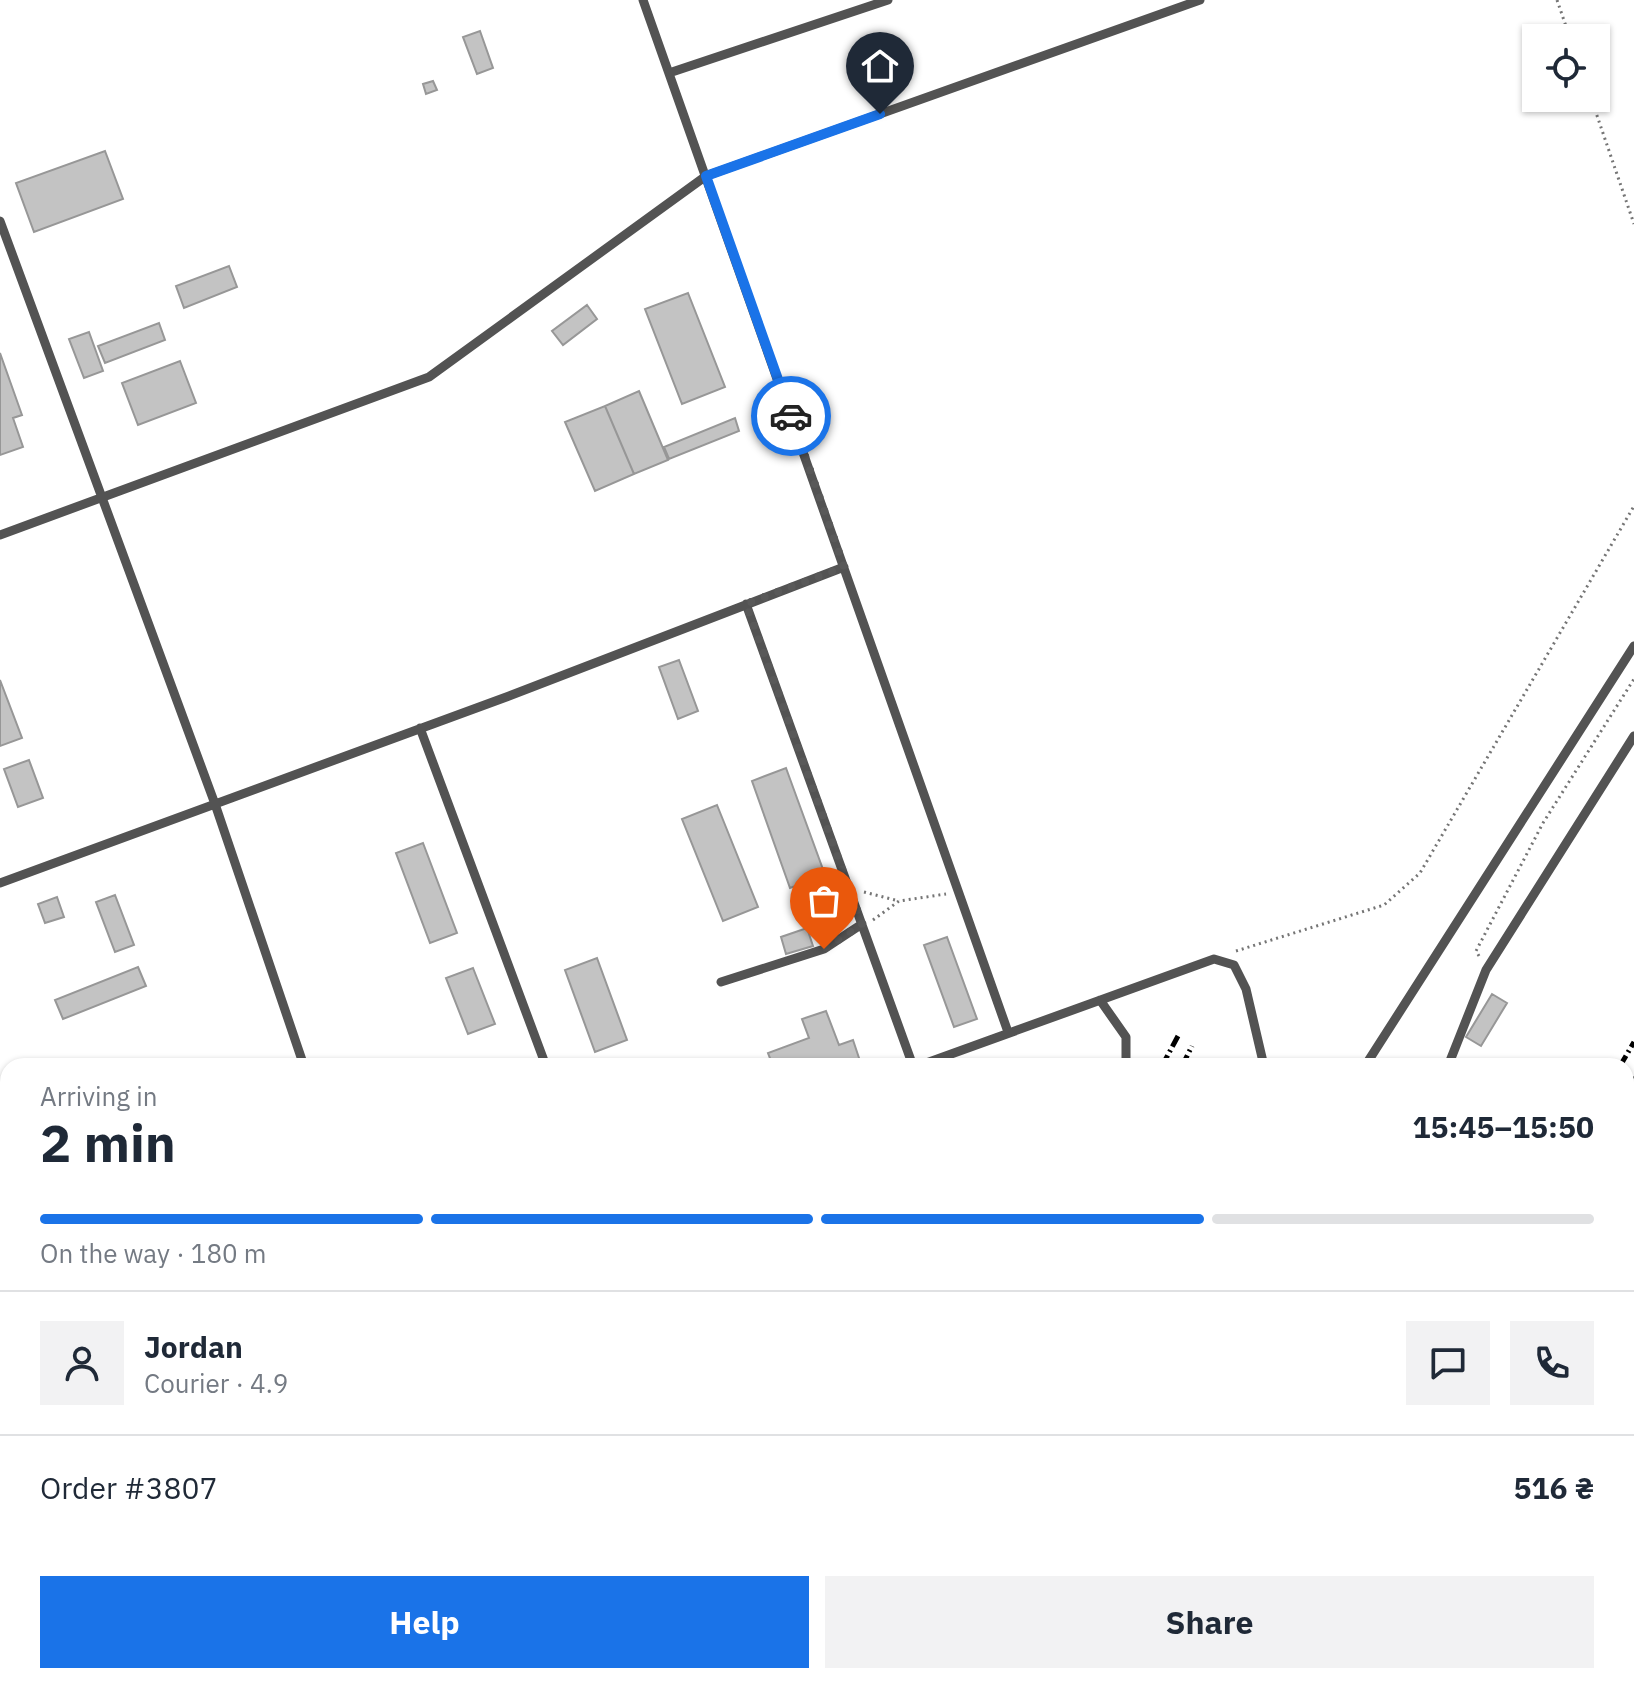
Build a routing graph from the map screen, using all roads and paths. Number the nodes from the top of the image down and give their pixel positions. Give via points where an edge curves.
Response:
1 (643, 0) edge
2 (888, 0) edge
3 (1200, 0) edge
4 (1557, 0) edge
5 (1565, 24) edge
6 (669, 73) junction
7 (1596, 112) edge
8 (706, 176) junction
9 (0, 221) edge
10 (1634, 224) edge
11 (101, 499) junction
12 (1634, 506) edge
13 (0, 535) edge
14 (844, 567) junction
15 (746, 604) junction
16 (1634, 646) edge
17 (1634, 679) edge
18 (420, 728) junction
19 (1634, 736) edge
20 (215, 804) junction
21 (846, 882) junction
22 (0, 883) edge
23 (960, 895) junction
24 (899, 901) junction
25 (862, 924) junction
26 (1214, 959) junction
27 (1486, 970) junction
28 (721, 982) dead end
29 (1100, 1000) junction
30 (1008, 1032) junction
31 (301, 1058) edge
32 (543, 1058) edge
33 (912, 1058) edge
34 (937, 1058) edge
35 (1126, 1058) edge
36 (1262, 1058) edge
37 (1370, 1058) edge
38 (1451, 1058) edge

1 - 6 lane
2 - 6 lane
3 - 8 lane
4 - 5 path
6 - 8 lane
7 - 10 path
8 - 11 lane via 429,377
8 - 14 lane
9 - 11 lane
11 - 13 lane
11 - 20 lane
12 - 26 path via 1420,873 1384,905
14 - 15 lane
14 - 23 lane
15 - 18 lane
15 - 21 lane
16 - 37 lane
17 - 27 path via 1543,823 1476,951
18 - 20 lane
18 - 32 lane
19 - 27 lane
20 - 22 lane
20 - 31 lane
21 - 24 path
21 - 25 lane
23 - 24 path via 936,893
23 - 30 lane
24 - 25 path
25 - 28 lane via 824,949
25 - 33 lane
26 - 29 lane
26 - 36 lane via 1234,965 1246,989
27 - 38 lane
29 - 30 lane
29 - 35 lane via 1126,1037
30 - 34 lane

